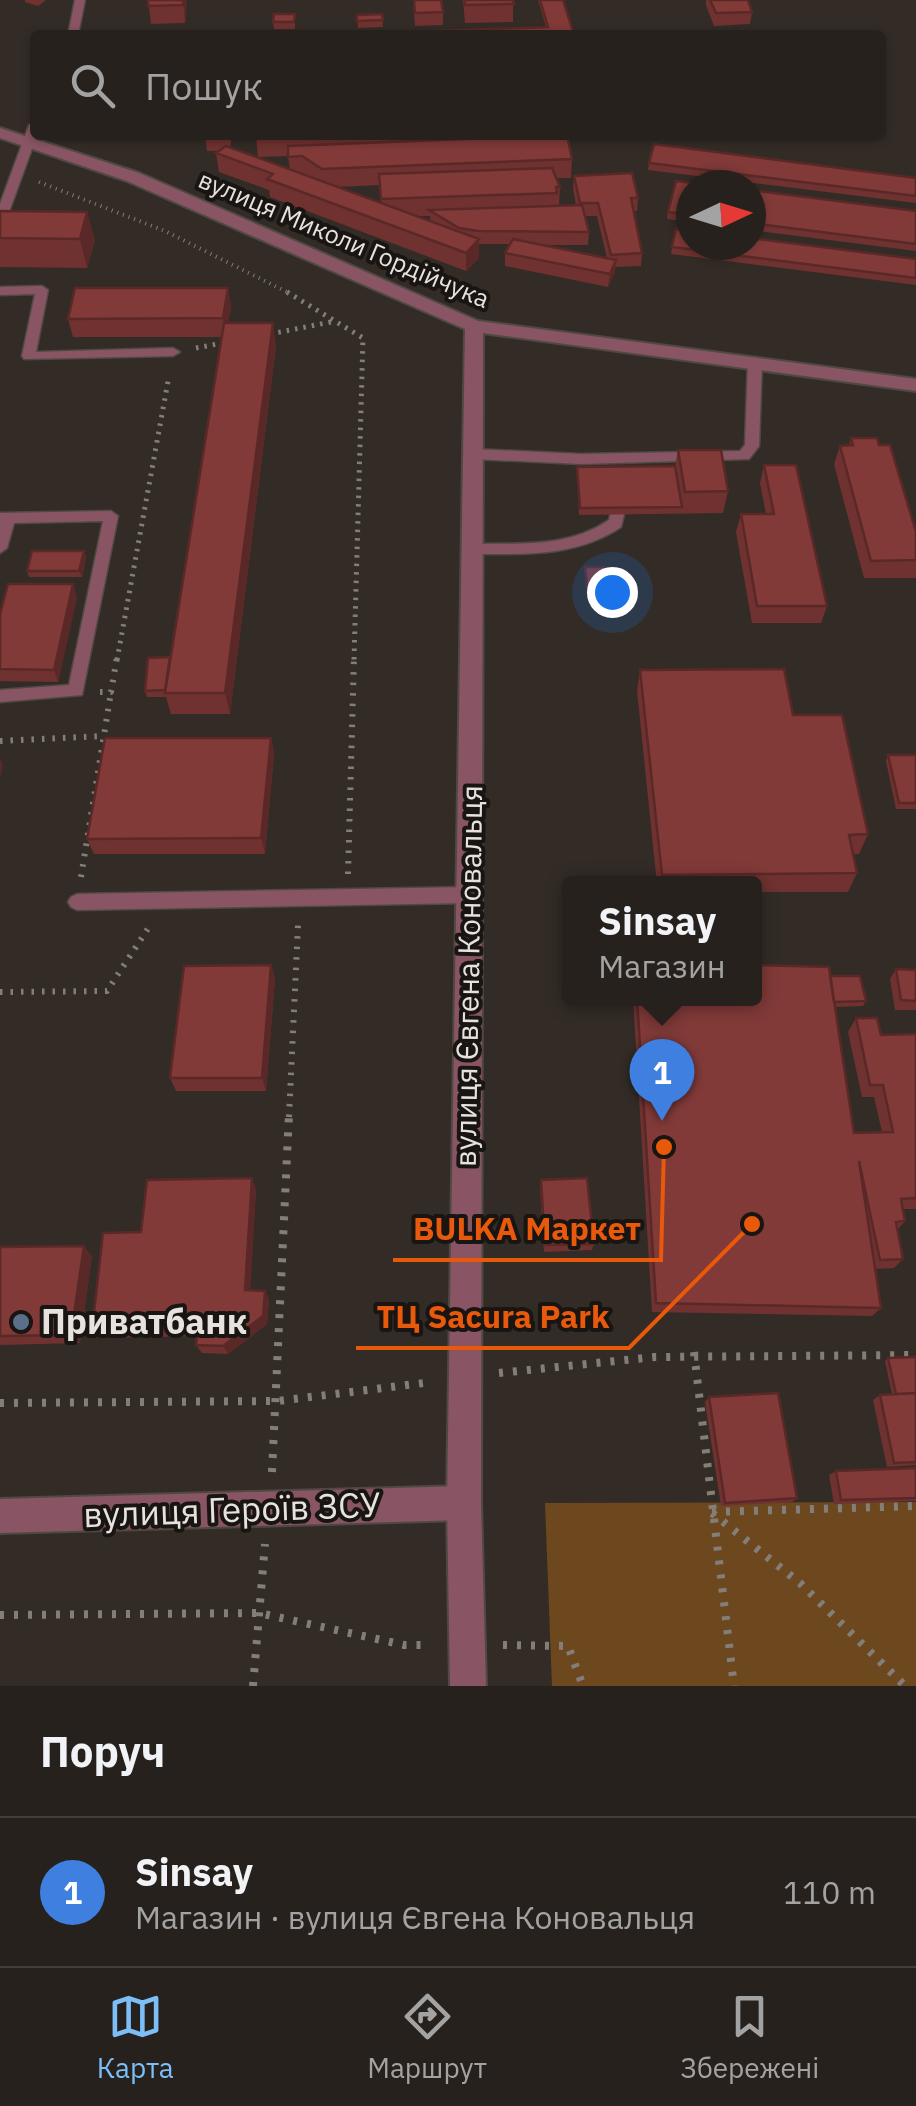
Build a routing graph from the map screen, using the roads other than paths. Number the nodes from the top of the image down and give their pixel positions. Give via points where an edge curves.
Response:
1 (80, 0) edge
2 (74, 30) edge
3 (0, 134) edge
4 (30, 134) edge
5 (44, 140) edge
6 (0, 220) edge
7 (0, 290) edge
8 (474, 326) junction
9 (173, 352) road end
10 (756, 361) junction
11 (916, 385) edge
12 (473, 454) junction
13 (618, 458) junction
14 (4, 518) edge
15 (0, 548) edge
16 (472, 549) junction
17 (0, 696) edge
18 (470, 895) junction
19 (77, 902) road end
20 (464, 1503) junction
21 (0, 1516) edge
22 (468, 1686) edge

1 - 2 lane
3 - 4 street, вулиця Миколи Гордійчука
4 - 6 lane
5 - 8 street, вулиця Миколи Гордійчука
7 - 9 lane via 42,290 29,356
8 - 10 street, вулиця Миколи Гордійчука
8 - 12 street, вулиця Євгена Коновальця
10 - 11 street, вулиця Миколи Гордійчука
10 - 13 lane via 750,452
12 - 13 lane
12 - 16 street, вулиця Євгена Коновальця
13 - 16 lane via 622,508 603,533 565,546
14 - 15 lane
14 - 17 lane via 111,516 76,692
16 - 18 street, вулиця Євгена Коновальця
18 - 19 lane
18 - 20 street, вулиця Євгена Коновальця
20 - 21 street, вулиця Героїв ЗСУ
20 - 22 street, вулиця Євгена Коновальця

